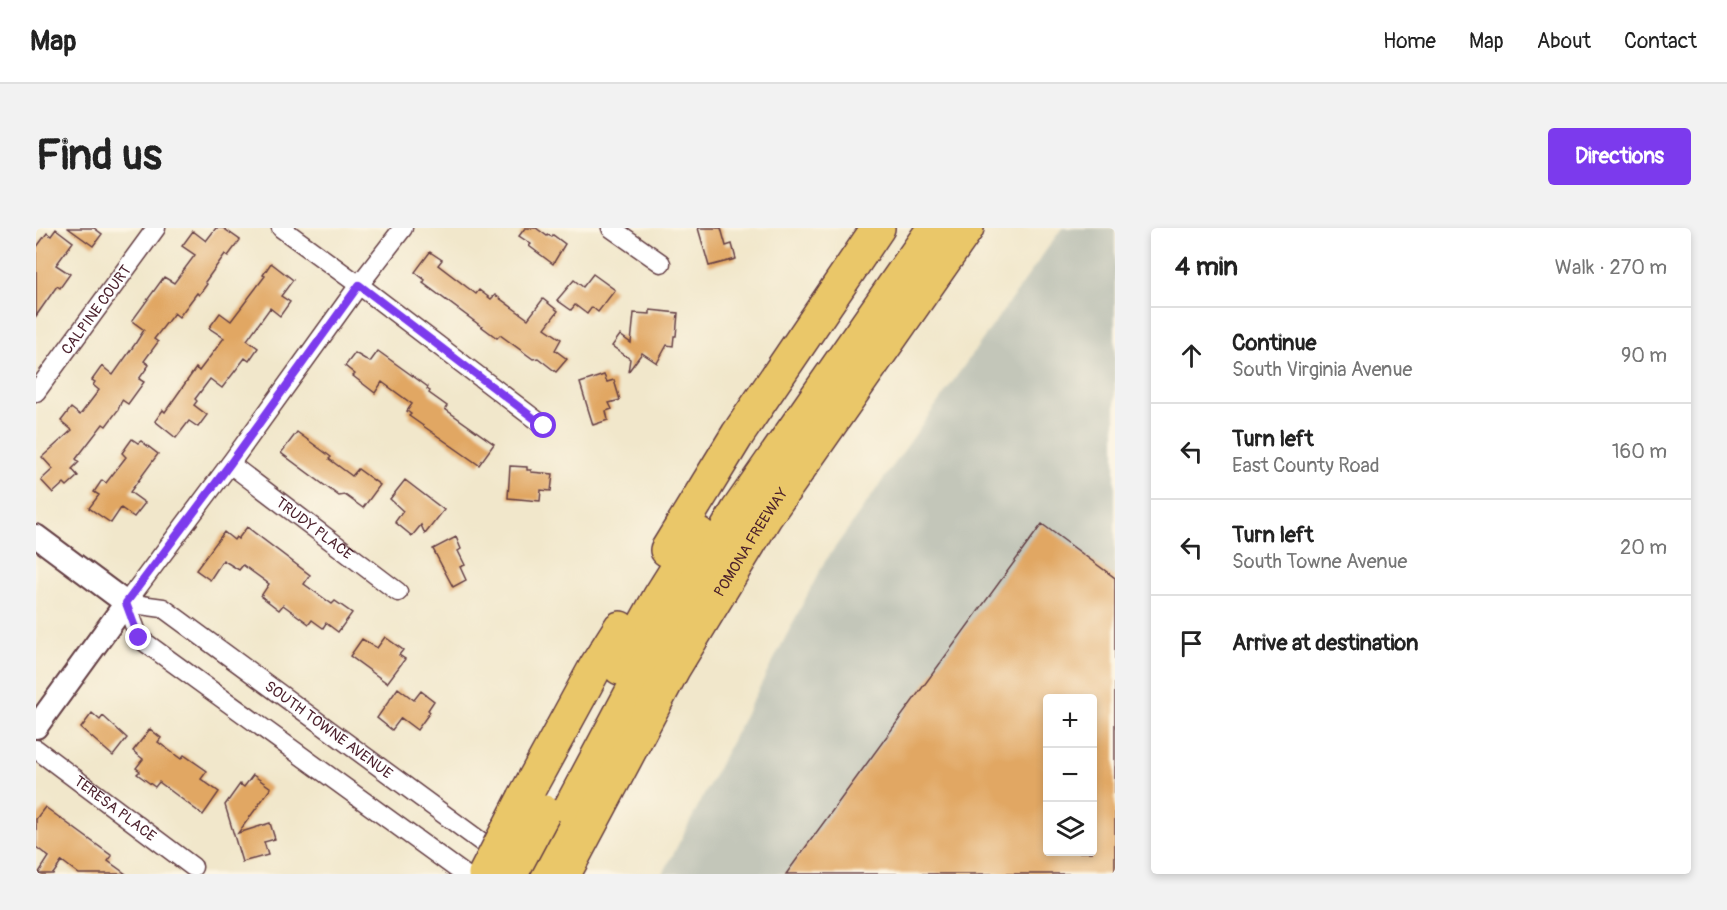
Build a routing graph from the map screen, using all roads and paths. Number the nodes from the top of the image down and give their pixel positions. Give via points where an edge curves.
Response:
1 (156, 228) edge
2 (281, 228) edge
3 (403, 228) edge
4 (611, 228) edge
5 (878, 228) edge
6 (908, 228) edge
7 (934, 228) edge
8 (967, 228) edge
9 (661, 263) dead end
10 (359, 285) junction
11 (36, 392) edge
12 (544, 426) dead end
13 (230, 464) junction
14 (36, 536) edge
15 (399, 592) dead end
16 (126, 603) junction
17 (36, 728) edge
18 (36, 749) edge
19 (553, 819) junction
20 (194, 867) dead end
21 (464, 874) edge
22 (485, 874) edge
23 (512, 874) edge
24 (525, 874) edge
25 (535, 874) edge
26 (564, 874) edge

1 - 11 street, CALPINE COURT
2 - 10 street
3 - 10 street
4 - 9 street
5 - 19 highway, POMONA FREEWAY via 738,434 596,666
6 - 19 highway via 750,456 666,587 611,684
7 - 19 highway via 738,510
8 - 19 highway, POMONA FREEWAY via 766,516 673,669
10 - 12 street
10 - 13 street
13 - 15 street, TRUDY PLACE
13 - 16 street
14 - 16 street, SOUTH TOWNE AVENUE
16 - 17 street
16 - 21 street via 139,638
16 - 24 street, SOUTH TOWNE AVENUE via 163,608
18 - 20 street, TERESA PLACE
19 - 22 highway, POMONA FREEWAY, bridge
19 - 23 highway, bridge
19 - 25 highway
19 - 26 highway, POMONA FREEWAY

